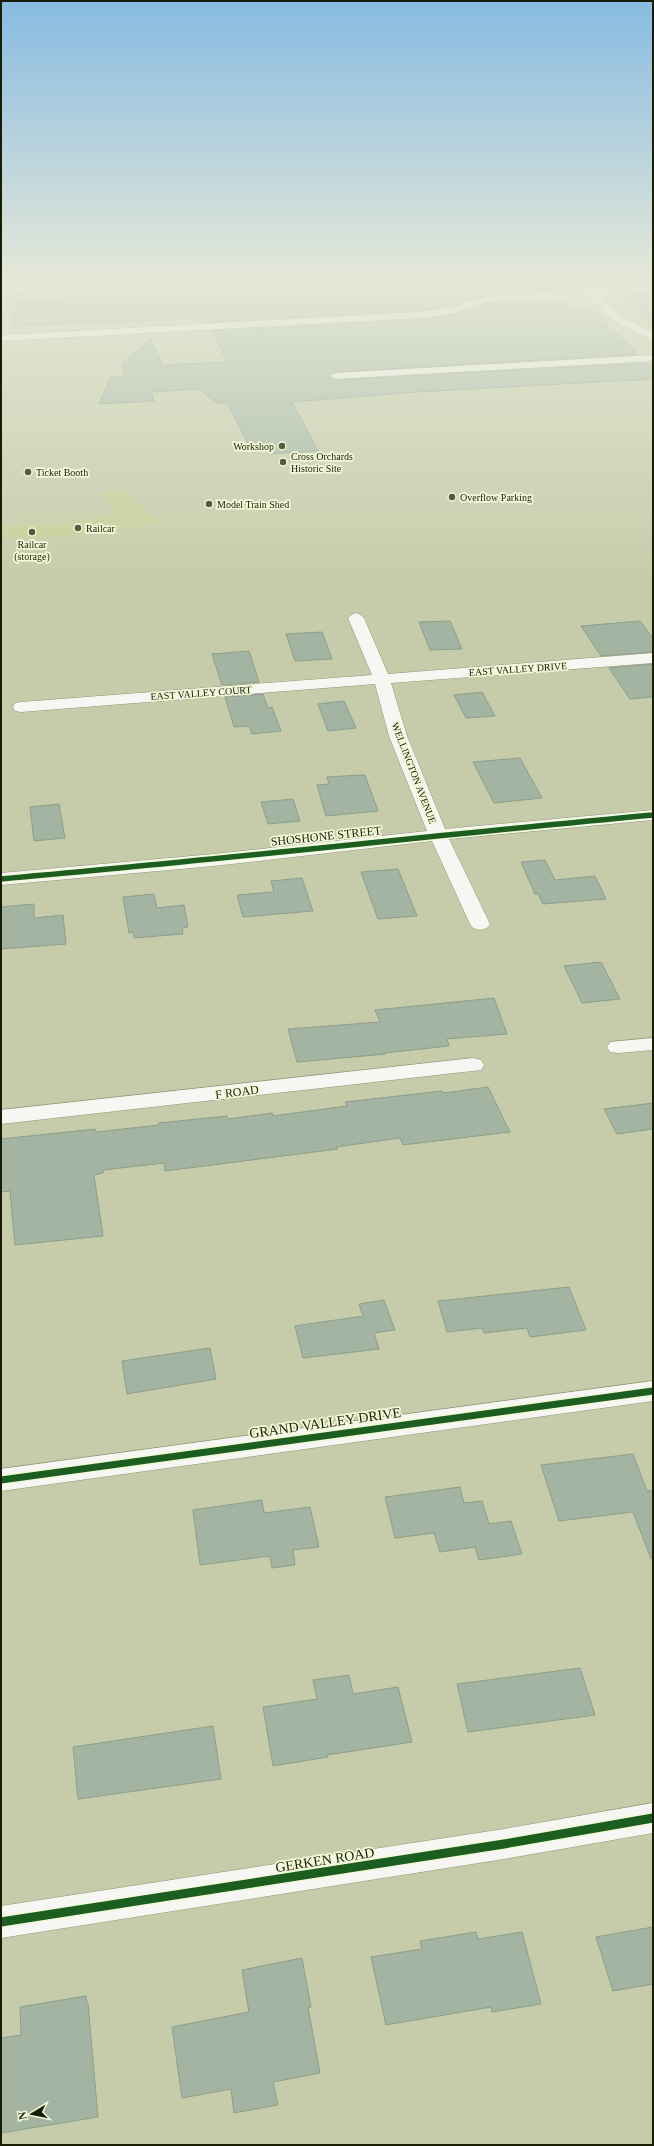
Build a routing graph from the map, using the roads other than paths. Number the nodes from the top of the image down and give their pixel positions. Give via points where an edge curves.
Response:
1 (356, 618) dead end
2 (653, 658) edge
3 (382, 679) junction
4 (21, 707) dead end
5 (653, 815) edge
6 (438, 835) junction
7 (1, 879) edge
8 (480, 924) dead end
9 (653, 1044) edge
10 (618, 1047) dead end
11 (473, 1065) dead end
12 (1, 1118) edge
13 (653, 1391) edge
14 (1, 1480) edge
15 (653, 1818) edge
16 (1, 1922) edge

1 - 3 street, WELLINGTON AVENUE
2 - 3 street, EAST VALLEY DRIVE
3 - 4 street, EAST VALLEY COURT
3 - 6 street, WELLINGTON AVENUE via 398,736
5 - 6 street, SHOSHONE STREET
6 - 7 street, SHOSHONE STREET via 214,860
6 - 8 street, WELLINGTON AVENUE
9 - 10 street
11 - 12 street, F ROAD
13 - 14 street, GRAND VALLEY DRIVE
15 - 16 street, GERKEN ROAD via 504,1844

